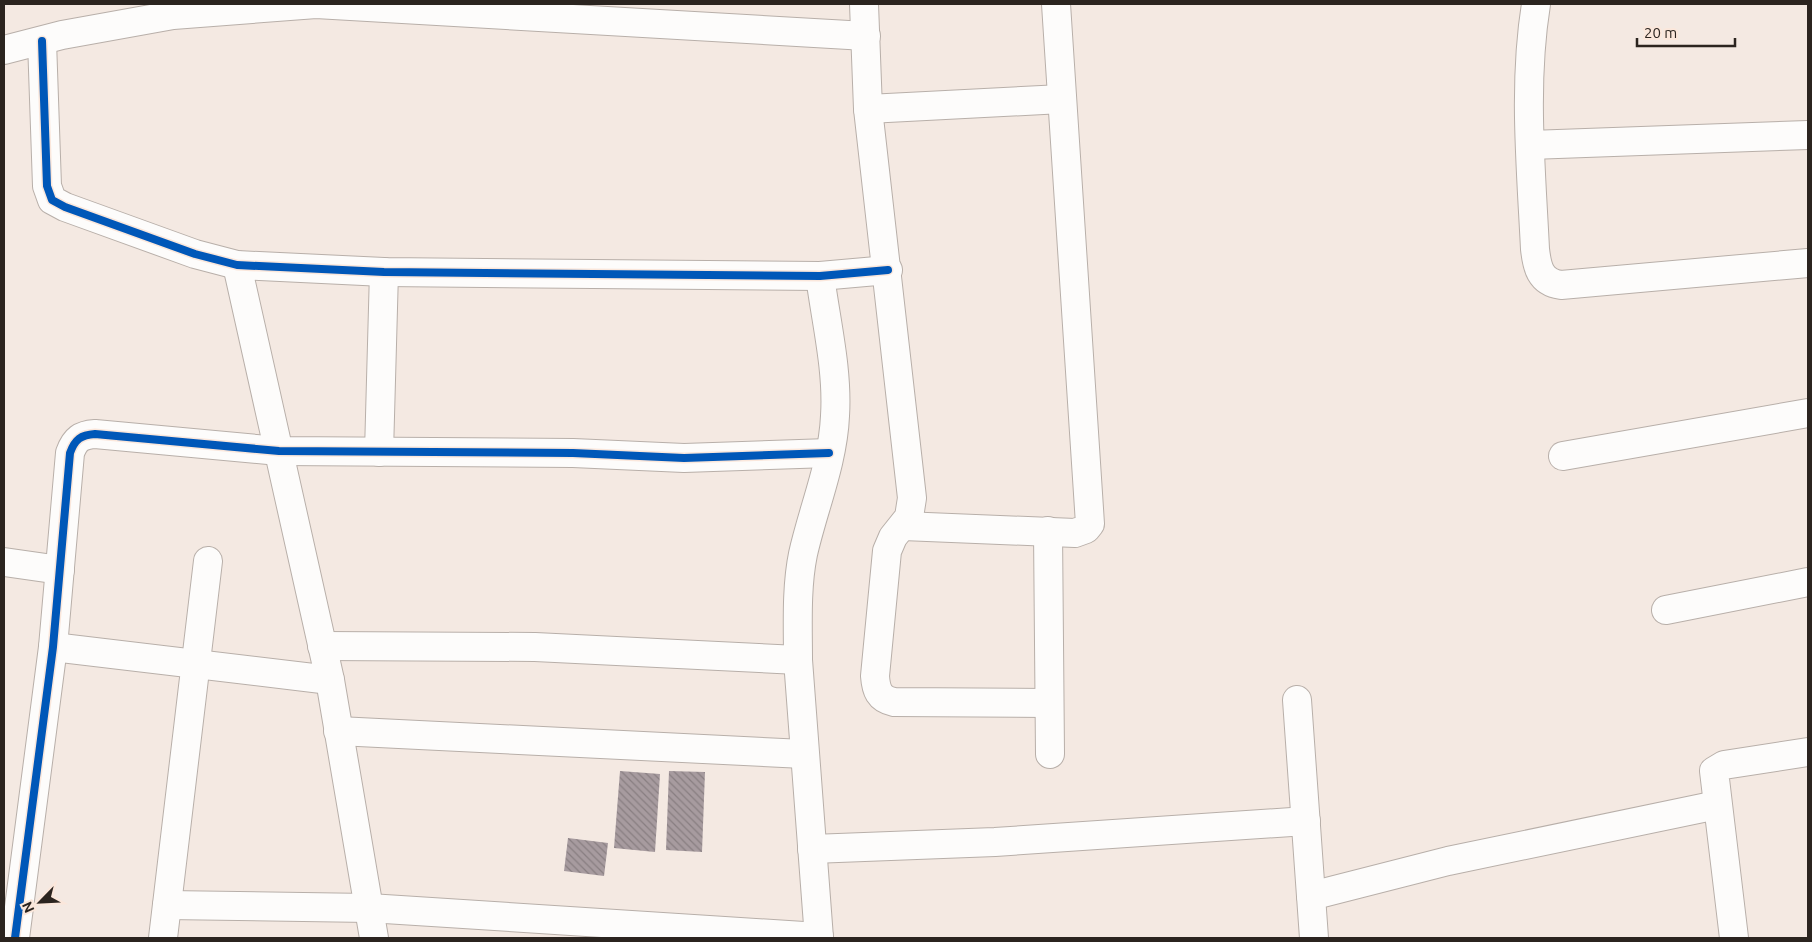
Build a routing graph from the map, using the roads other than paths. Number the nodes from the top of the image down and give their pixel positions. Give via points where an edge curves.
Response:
1 (316, 4) edge
2 (864, 4) edge
3 (1056, 4) edge
4 (1536, 4) edge
5 (148, 12) edge
6 (866, 36) junction
7 (42, 41) junction
8 (4, 50) edge
9 (1062, 99) junction
10 (868, 109) junction
11 (1808, 135) edge
12 (1530, 145) junction
13 (1808, 264) edge
14 (237, 265) junction
15 (888, 270) junction
16 (384, 272) junction
17 (820, 276) junction
18 (1808, 413) edge
19 (279, 451) junction
20 (379, 452) junction
21 (829, 454) junction
22 (1563, 456) dead end
23 (903, 526) junction
24 (1048, 531) junction
25 (4, 562) edge
26 (208, 562) dead end
27 (60, 570) junction
28 (1808, 582) edge
29 (1666, 610) dead end
30 (322, 646) junction
31 (53, 647) junction
32 (798, 660) junction
33 (196, 663) junction
34 (330, 680) junction
35 (1297, 700) dead end
36 (1049, 703) junction
37 (338, 731) junction
38 (1808, 752) edge
39 (804, 754) junction
40 (1050, 754) dead end
41 (1717, 805) junction
42 (1306, 821) junction
43 (812, 849) junction
44 (1311, 896) junction
45 (167, 905) junction
46 (369, 908) junction
47 (819, 937) edge
48 (15, 938) edge
49 (163, 938) edge
50 (374, 938) edge
51 (1314, 938) edge
52 (1734, 938) edge

1 - 5 street
1 - 6 street
2 - 6 street
3 - 9 street
4 - 12 street via 1528,86
5 - 7 street
6 - 10 street
7 - 8 street
7 - 14 street via 47,186 52,200 65,208 195,254
9 - 10 street
9 - 24 street via 1090,524 1082,531
10 - 15 street
11 - 12 street
12 - 13 street via 1536,261 1543,279 1550,284
14 - 16 street
14 - 19 street
15 - 17 street
15 - 23 street via 912,498 909,517
16 - 17 street
16 - 20 street
17 - 21 street via 835,390 835,418
18 - 22 street
19 - 20 street
19 - 27 street via 96,434 80,436 70,453
19 - 30 street
20 - 21 street via 573,453 684,458
21 - 32 street via 803,557
23 - 24 street
23 - 36 street via 887,551 875,676 880,696 894,702
24 - 36 street
25 - 27 street
26 - 33 street
27 - 31 street
28 - 29 street
30 - 32 street via 535,647
30 - 34 street
31 - 33 street
31 - 48 street
32 - 39 street
33 - 34 street
33 - 45 street
34 - 37 street
35 - 42 street
36 - 40 street
37 - 39 street
37 - 46 street
38 - 41 street via 1717,768 1713,776
39 - 43 street
41 - 44 street via 1448,861
41 - 52 street
42 - 43 street via 995,842
42 - 44 street
43 - 47 street
44 - 51 street
45 - 46 street
45 - 49 street
46 - 47 street
46 - 50 street

